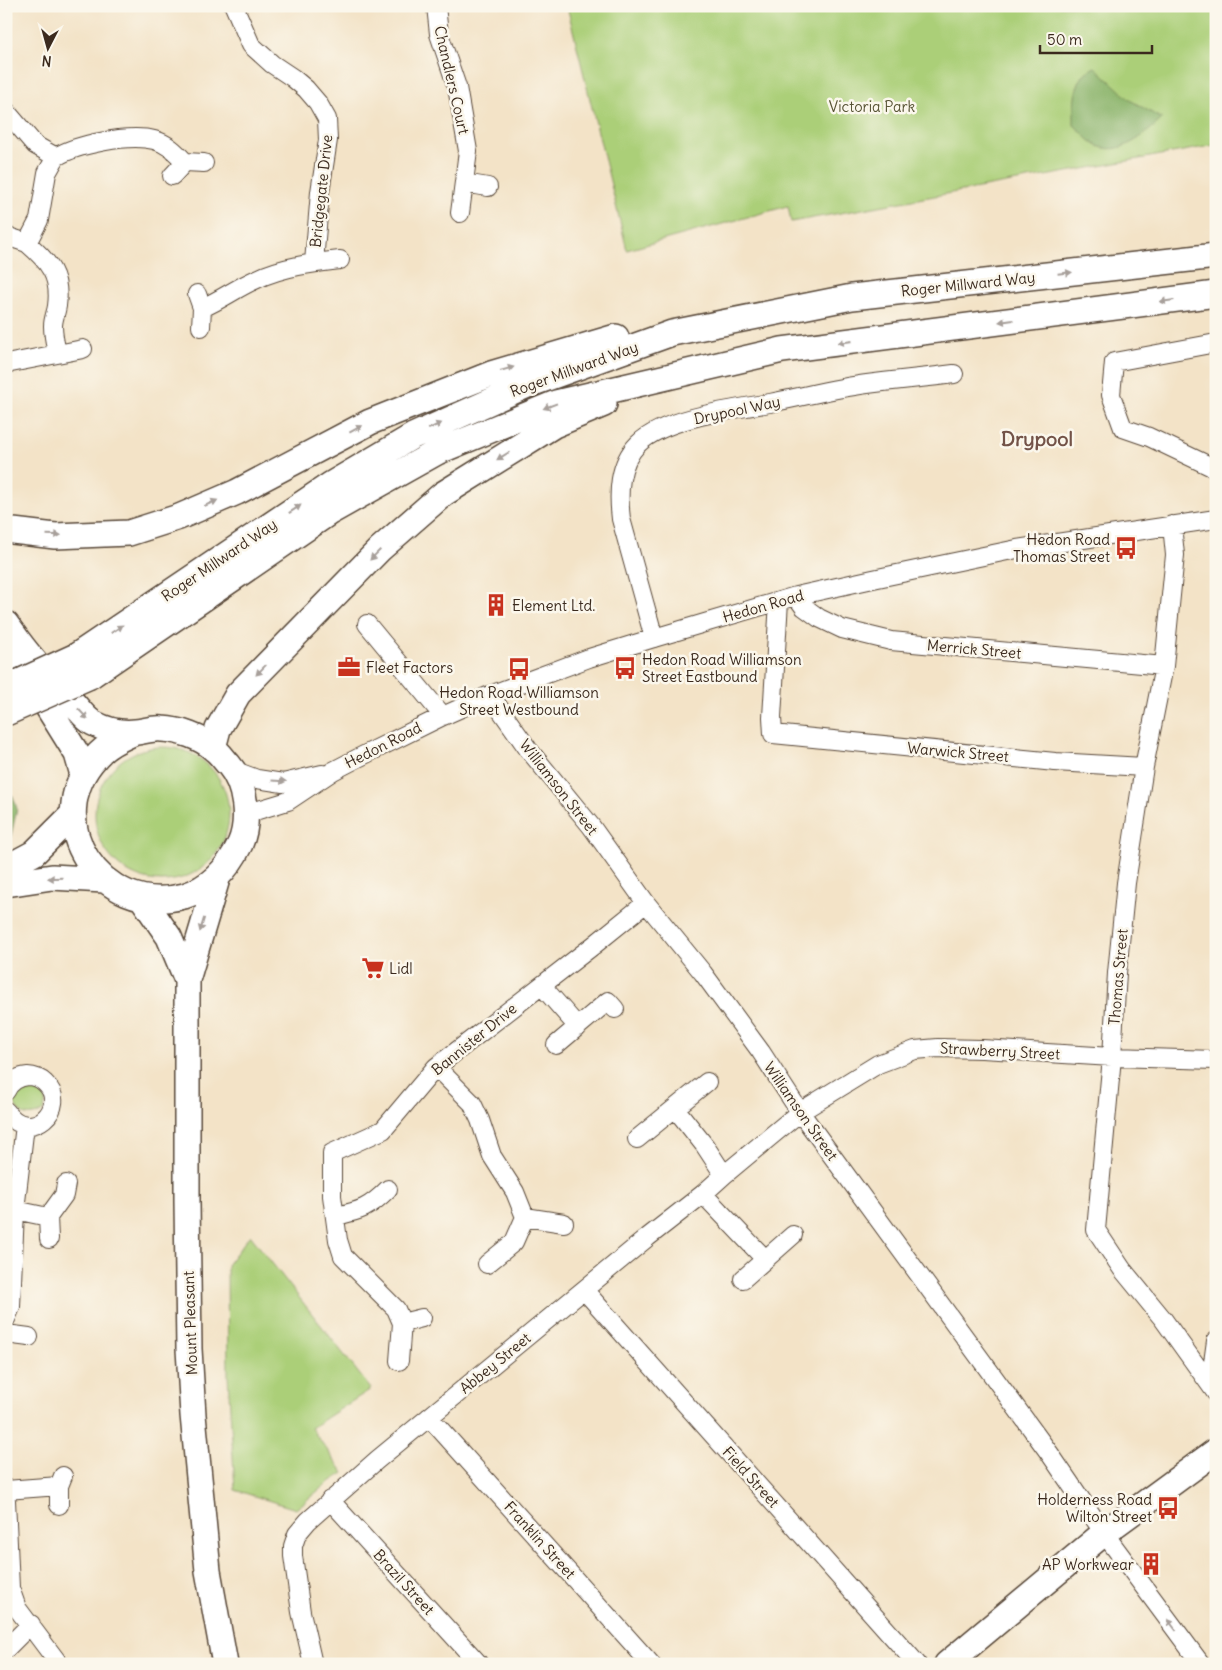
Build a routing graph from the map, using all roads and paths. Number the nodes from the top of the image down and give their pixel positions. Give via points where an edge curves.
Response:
1 (234, 6) edge
2 (436, 6) edge
3 (6, 111) edge
4 (56, 157) junction
5 (185, 162) junction
6 (204, 163) dead end
7 (172, 176) dead end
8 (464, 184) junction
9 (488, 187) dead end
10 (460, 213) dead end
11 (6, 236) edge
12 (27, 243) junction
13 (1216, 256) edge
14 (340, 260) dead end
15 (314, 262) junction
16 (1216, 294) edge
17 (852, 297) junction
18 (201, 327) dead end
19 (1216, 343) edge
20 (83, 349) dead end
21 (57, 353) junction
22 (6, 364) edge
23 (673, 374) junction
24 (954, 374) dead end
25 (1216, 469) edge
26 (1216, 519) edge
27 (1172, 525) junction
28 (6, 529) edge
29 (787, 598) junction
30 (6, 624) edge
31 (367, 624) dead end
32 (654, 638) junction
33 (6, 663) edge
34 (83, 666) junction
35 (1164, 666) junction
36 (6, 688) edge
37 (490, 695) junction
38 (6, 713) edge
39 (443, 716) junction
40 (133, 733) junction
41 (214, 748) junction
42 (1144, 768) junction
43 (233, 770) junction
44 (333, 771) junction
45 (83, 776) junction
46 (74, 814) junction
47 (246, 814) junction
48 (6, 868) edge
49 (217, 878) junction
50 (104, 880) junction
51 (6, 884) edge
52 (142, 898) junction
53 (646, 903) junction
54 (186, 980) junction
55 (542, 986) junction
56 (616, 1009) dead end
57 (578, 1027) junction
58 (556, 1045) dead end
59 (1112, 1057) junction
60 (1216, 1060) edge
61 (436, 1067) junction
62 (707, 1082) dead end
63 (6, 1091) edge
64 (675, 1108) junction
65 (6, 1111) edge
66 (800, 1112) junction
67 (25, 1125) junction
68 (637, 1139) dead end
69 (724, 1175) junction
70 (66, 1184) dead end
71 (388, 1189) dead end
72 (703, 1194) junction
73 (15, 1210) junction
74 (335, 1216) junction
75 (48, 1217) junction
76 (525, 1217) junction
77 (564, 1223) dead end
78 (793, 1235) dead end
79 (49, 1239) dead end
80 (765, 1259) junction
81 (487, 1264) dead end
82 (743, 1279) dead end
83 (584, 1290) junction
84 (422, 1318) dead end
85 (6, 1320) edge
86 (402, 1323) junction
87 (6, 1334) edge
88 (30, 1337) dead end
89 (1216, 1341) edge
90 (399, 1361) dead end
91 (1213, 1389) edge
92 (429, 1417) junction
93 (1216, 1451) edge
94 (6, 1490) edge
95 (6, 1500) edge
96 (330, 1500) junction
97 (58, 1505) dead end
98 (1104, 1533) junction
99 (31, 1624) junction
100 (6, 1649) edge
101 (223, 1663) edge
102 (59, 1664) edge
103 (312, 1664) edge
104 (479, 1664) edge
105 (651, 1664) edge
106 (917, 1664) edge
107 (947, 1664) edge
108 (1201, 1664) edge

1 - 15 street, Bridgegate Drive via 252,45 306,89 327,118 328,140
2 - 8 street, Chandlers Court via 439,34 457,87 468,150
3 - 4 street via 35,145
4 - 5 street via 74,148 139,138 155,140 171,148
4 - 12 street via 47,173 39,220
5 - 6 street
5 - 7 street
8 - 9 street
8 - 10 street, Chandlers Court
11 - 12 street
12 - 21 street via 48,262 56,281 58,298 53,325
17 -> 13 highway, Roger Millward Way
14 - 15 street, Bridgegate Drive
15 - 18 street, Bridgegate Drive via 257,278 219,301 199,301
16 -> 23 highway, Roger Millward Way via 782,350
28 -> 17 highway via 55,536 129,533 180,517 237,492 370,422 491,374 653,326
34 -> 17 highway, Roger Millward Way via 330,485 412,436 525,386 672,334
19 - 25 street via 1114,362 1111,395 1124,428
20 - 21 street
21 - 22 street
23 -> 34 highway, Roger Millward Way via 556,403 437,452 330,512
23 -> 41 highway via 554,425 443,494 380,550 238,694 218,729
24 - 32 street, Drypool Way via 866,384 708,413 648,435 637,445 622,472 619,504
26 - 27 street, Hedon Road
27 - 29 street, Hedon Road via 1017,549
27 - 35 street, Thomas Street via 1175,555
29 - 32 street, Hedon Road
29 - 35 street, Merrick Street via 842,629 891,641
29 - 42 street, Warwick Street via 772,717 773,734
30 -> 40 highway via 30,657 90,722 114,732
31 - 39 street
32 - 37 street, Hedon Road
33 - 45 highway via 34,685 77,754
34 - 36 highway, Roger Millward Way, bridge
34 - 38 highway, Roger Millward Way, bridge
35 - 42 street, Thomas Street
37 - 39 street, Hedon Road
37 - 53 street, Williamson Street
39 - 44 street, Hedon Road
40 - 41 highway via 161,729 189,734
40 - 45 highway via 113,742 96,757
41 - 43 highway
42 - 59 street, Thomas Street via 1126,883
43 -> 44 street, Hedon Road via 257,779 283,783
43 - 47 highway via 242,791
44 - 47 street, Hedon Road via 288,801
45 - 46 highway via 76,794
46 - 48 highway via 34,853
46 - 50 highway via 77,838 87,861
47 - 49 highway via 242,838 232,860
49 - 52 highway via 194,893 177,898
49 -> 54 highway
50 -> 51 highway via 52,877
50 - 52 highway via 122,892
52 - 54 highway via 168,937
53 - 55 street, Bannister Drive
53 - 66 street, Williamson Street via 703,973
54 - 101 highway, Mount Pleasant via 189,1349 208,1571
55 - 57 street
55 - 61 street, Bannister Drive
56 - 57 street via 608,1000
57 - 58 street
59 - 60 street, Strawberry Street
59 - 66 street, Strawberry Street via 982,1049 915,1050 878,1064
59 - 91 street, Thomas Street via 1096,1230
61 - 74 street, Bannister Drive via 383,1130 332,1153
61 - 76 street via 472,1103 492,1156 515,1192
62 - 64 street
63 - 67 street via 14,1081 29,1076 49,1087 53,1103 47,1117
64 - 68 street
64 - 69 street
65 - 67 street
66 - 69 street, Abbey Street
66 - 98 street, Williamson Street
67 - 73 street
69 - 72 street, Abbey Street
70 - 75 street via 64,1195
71 - 74 street via 361,1211
72 - 80 street
72 - 83 street, Abbey Street
73 - 75 street
73 - 85 street via 11,1307
74 - 86 street, Bannister Drive via 343,1256 396,1309
75 - 79 street
76 - 77 street
76 - 81 street via 514,1242
78 - 80 street
80 - 82 street
83 - 92 street, Abbey Street
83 - 106 street, Field Street
84 - 86 street
86 - 90 street
87 - 88 street
89 - 91 street
92 - 96 street, Abbey Street
92 - 105 street, Franklin Street
93 - 98 highway
94 - 97 street via 61,1481
95 - 99 street via 10,1588 17,1608
96 - 103 street, Abbey Street via 297,1534 293,1546 301,1612
96 - 104 street, Brazil Street
98 - 107 highway
108 -> 98 street, Williamson Street
99 - 100 street
99 - 102 street

